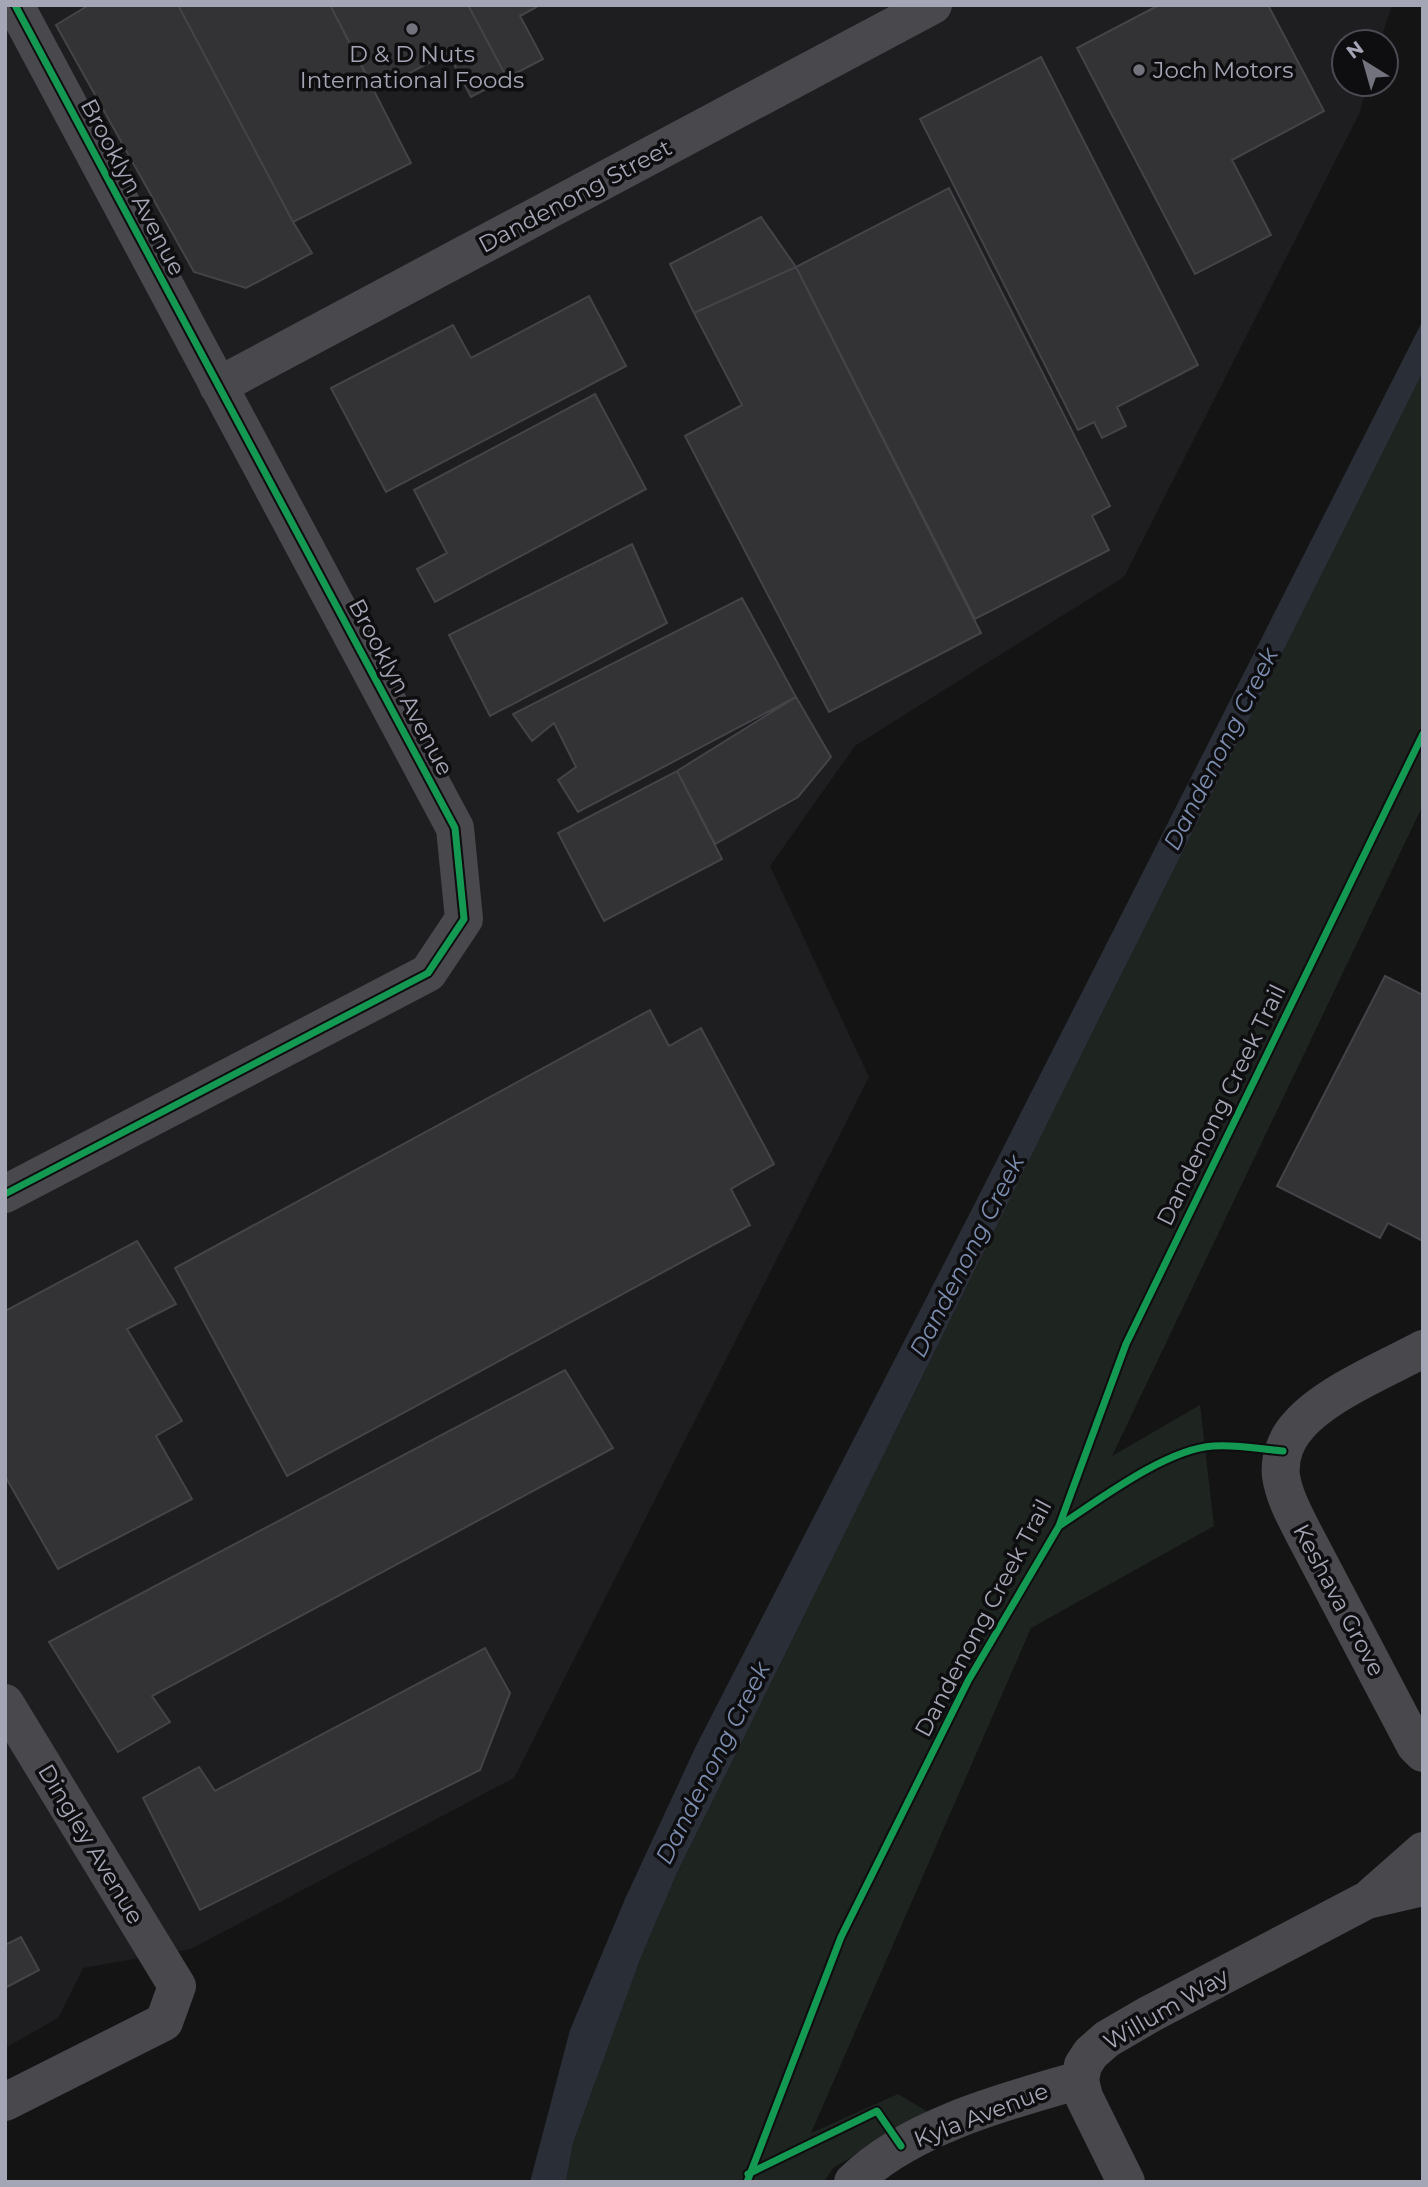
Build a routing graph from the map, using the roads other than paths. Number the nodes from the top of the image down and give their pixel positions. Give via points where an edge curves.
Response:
1 (15, 5) edge
2 (933, 5) edge
3 (218, 386) junction
4 (5, 1194) edge
5 (1423, 1349) edge
6 (5, 1703) edge
7 (1420, 1759) edge
8 (1423, 1851) edge
9 (1423, 1887) edge
10 (1367, 1900) junction
11 (1080, 2080) junction
12 (5, 2102) edge
13 (853, 2182) edge
14 (1126, 2182) edge

1 - 3 street, Brooklyn Avenue
2 - 3 street, Dandenong Street
3 - 4 street, Brooklyn Avenue via 455,828 464,919 428,973
5 - 7 street, Keshava Grove via 1344,1391 1298,1425 1283,1451 1282,1477 1290,1504
6 - 12 street, Dingley Avenue via 177,1986 164,2022
8 - 10 street, Willum Way
9 - 10 street, Willum Way
10 - 11 street, Willum Way via 1108,2039 1083,2064
11 - 13 street, Kyla Avenue via 1008,2101 931,2132 901,2146
11 - 14 street via 1090,2114

